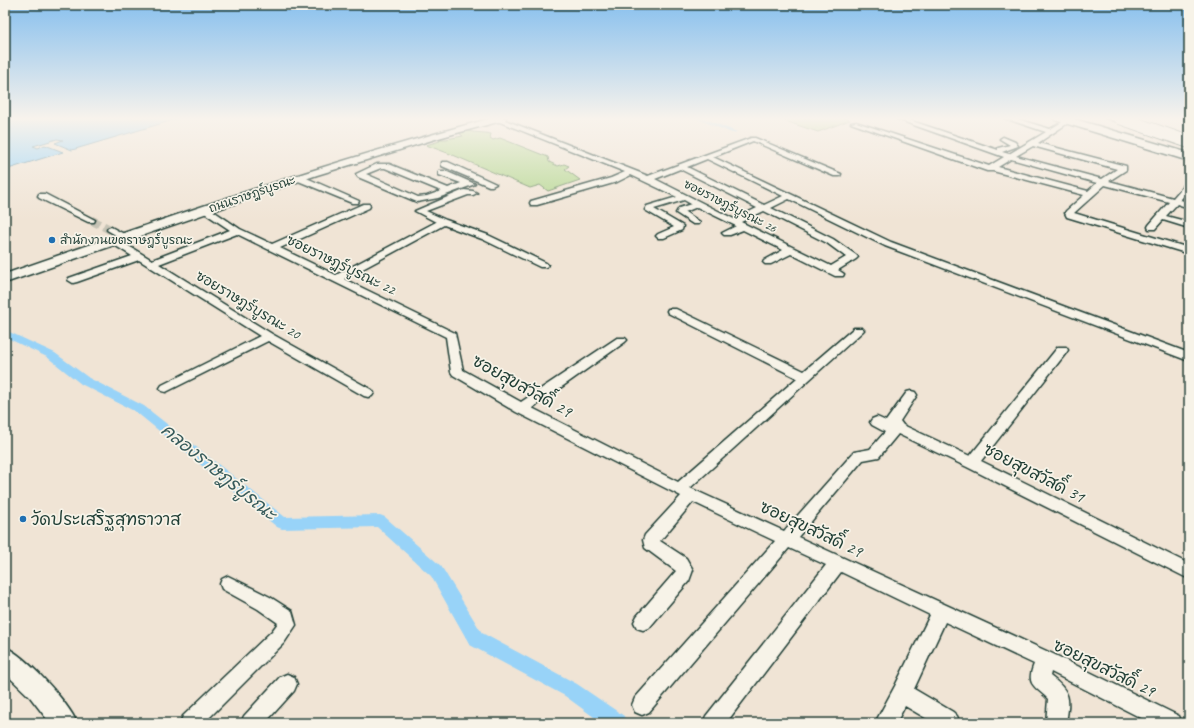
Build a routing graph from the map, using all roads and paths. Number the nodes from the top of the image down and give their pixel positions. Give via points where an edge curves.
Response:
1 (365, 152) edge
2 (380, 152) edge
3 (581, 152) edge
4 (717, 152) edge
5 (784, 152) edge
6 (938, 152) edge
7 (998, 152) edge
8 (1018, 152) edge
9 (1065, 152) edge
10 (1169, 152) edge
11 (706, 156) junction
12 (1010, 157) junction
13 (1189, 158) edge
14 (351, 161) junction
15 (445, 164) dead end
16 (679, 166) junction
17 (992, 168) junction
18 (370, 169) junction
19 (632, 172) junction
20 (442, 173) dead end
21 (837, 174) dead end
22 (299, 178) junction
23 (648, 178) junction
24 (1103, 182) junction
25 (467, 183) junction
26 (492, 184) dead end
27 (1189, 185) edge
28 (447, 191) junction
29 (1089, 194) junction
30 (42, 196) dead end
31 (790, 196) junction
32 (685, 197) junction
33 (1175, 201) junction
34 (355, 202) dead end
35 (534, 203) dead end
36 (697, 204) junction
37 (1189, 205) edge
38 (366, 206) dead end
39 (765, 208) junction
40 (206, 210) junction
41 (1161, 217) junction
42 (91, 220) tunnel mouth
43 (443, 222) junction
44 (696, 222) dead end
45 (738, 224) junction
46 (1189, 225) edge
47 (1152, 227) dead end
48 (237, 230) junction
49 (727, 233) dead end
50 (115, 235) junction
51 (661, 236) dead end
52 (272, 248) junction
53 (790, 250) junction
54 (1189, 251) edge
55 (139, 257) junction
56 (768, 262) dead end
57 (151, 264) junction
58 (543, 265) dead end
59 (831, 270) junction
60 (839, 274) dead end
61 (5, 277) edge
62 (336, 279) junction
63 (73, 280) dead end
64 (672, 311) dead end
65 (858, 330) dead end
66 (268, 336) junction
67 (621, 340) dead end
68 (454, 350) joint
69 (1062, 350) dead end
70 (1189, 357) edge
71 (805, 377) junction
72 (166, 388) dead end
73 (368, 393) dead end
74 (911, 396) dead end
75 (521, 409) junction
76 (877, 422) dead end
77 (972, 463) junction
78 (685, 492) junction
79 (787, 538) junction
80 (838, 563) junction
81 (1189, 572) edge
82 (228, 584) dead end
83 (941, 610) junction
84 (643, 622) dead end
85 (5, 658) edge
86 (1046, 660) junction
87 (287, 684) dead end
88 (902, 693) junction
89 (642, 705) dead end
90 (1149, 717) edge
91 (65, 723) edge
92 (190, 723) edge
93 (251, 723) edge
94 (713, 723) edge
95 (886, 723) edge
96 (950, 723) edge
97 (1056, 723) edge
98 (1172, 723) edge

1 - 50 main road, ถนนราษฎร์บูรณะ
2 - 14 main road, ถนนราษฎร์บูรณะ
3 - 19 street, ซอยราษฎร์บูรณะ 26
4 - 11 street
5 - 21 street
6 - 17 street via 984,168
7 - 12 street
8 - 12 street
9 - 24 street via 1122,167
10 - 13 highway
11 - 16 street
11 - 31 street
12 - 17 street
12 - 24 street
14 - 18 street
14 - 22 main road, ถนนราษฎร์บูรณะ
15 - 26 street
16 - 23 street
16 - 39 street
17 - 29 street
18 - 28 street via 386,166
18 - 28 street via 360,174 417,200
19 - 23 street, ซอยราษฎร์บูรณะ 26
19 - 35 street via 614,180
20 - 25 street
22 - 34 street
22 - 40 main road, ถนนราษฎร์บูรณะ
23 - 32 street, ซอยราษฎร์บูรณะ 26
24 - 29 street
24 - 33 street
25 - 28 street
25 - 43 street via 474,189 419,211
27 - 33 street
29 - 54 street via 1069,213 1075,217
30 - 42 street
31 - 39 street
31 - 70 street via 888,244
32 - 36 street, ซอยราษฎร์บูรณะ 26
32 - 51 street via 650,208 649,210 679,226
33 - 37 street
33 - 41 street
36 - 44 street via 680,213
36 - 45 street, ซอยราษฎร์บูรณะ 26
38 - 52 street
39 - 45 street
39 - 59 street via 853,257
40 - 48 street, ซอยราษฎร์บูรณะ 22
40 - 50 main road, ถนนราษฎร์บูรณะ
41 - 46 street
41 - 47 street
43 - 58 street via 485,237
43 - 62 street
45 - 49 street
45 - 53 street, ซอยราษฎร์บูรณะ 26
48 - 52 street, ซอยราษฎร์บูรณะ 22
48 - 57 street
50 - 55 street, ซอยราษฎร์บูรณะ 20
50 - 61 main road, ถนนราษฎร์บูรณะ
52 - 62 street, ซอยราษฎร์บูรณะ 22
53 - 56 street
53 - 59 street, ซอยราษฎร์บูรณะ 26
55 - 57 street, ซอยราษฎร์บูรณะ 20
55 - 63 street
57 - 66 street, ซอยราษฎร์บูรณะ 20
59 - 60 street, ซอยราษฎร์บูรณะ 26
62 - 68 street, ซอยราษฎร์บูรณะ 22 via 452,334
64 - 71 street
65 - 71 street
66 - 72 street
66 - 73 street, ซอยราษฎร์บูรณะ 20
67 - 75 street
68 - 75 street, ซอยสุขสวัสดิ์ 29 via 457,372
69 - 77 street
71 - 78 street
74 - 77 street, ซอยสุขสวัสดิ์ 31 via 894,424
75 - 78 street, ซอยสุขสวัสดิ์ 29
76 - 79 street via 890,428 892,433 874,453 859,456
77 - 81 street, ซอยสุขสวัสดิ์ 31
78 - 79 street, ซอยสุขสวัสดิ์ 29
78 - 84 street via 651,540 685,570 683,576
79 - 80 street, ซอยสุขสวัสดิ์ 29
79 - 89 street
80 - 83 street, ซอยสุขสวัสดิ์ 29
80 - 94 street
82 - 92 street via 286,617 287,625 278,637
83 - 86 street, ซอยสุขสวัสดิ์ 29
83 - 88 street
85 - 91 street via 38,689
86 - 90 street, ซอยสุขสวัสดิ์ 29
86 - 97 street via 1040,671 1040,678 1056,692
87 - 93 street
88 - 95 street
88 - 96 street
90 - 98 street, ซอยสุขสวัสดิ์ 29

